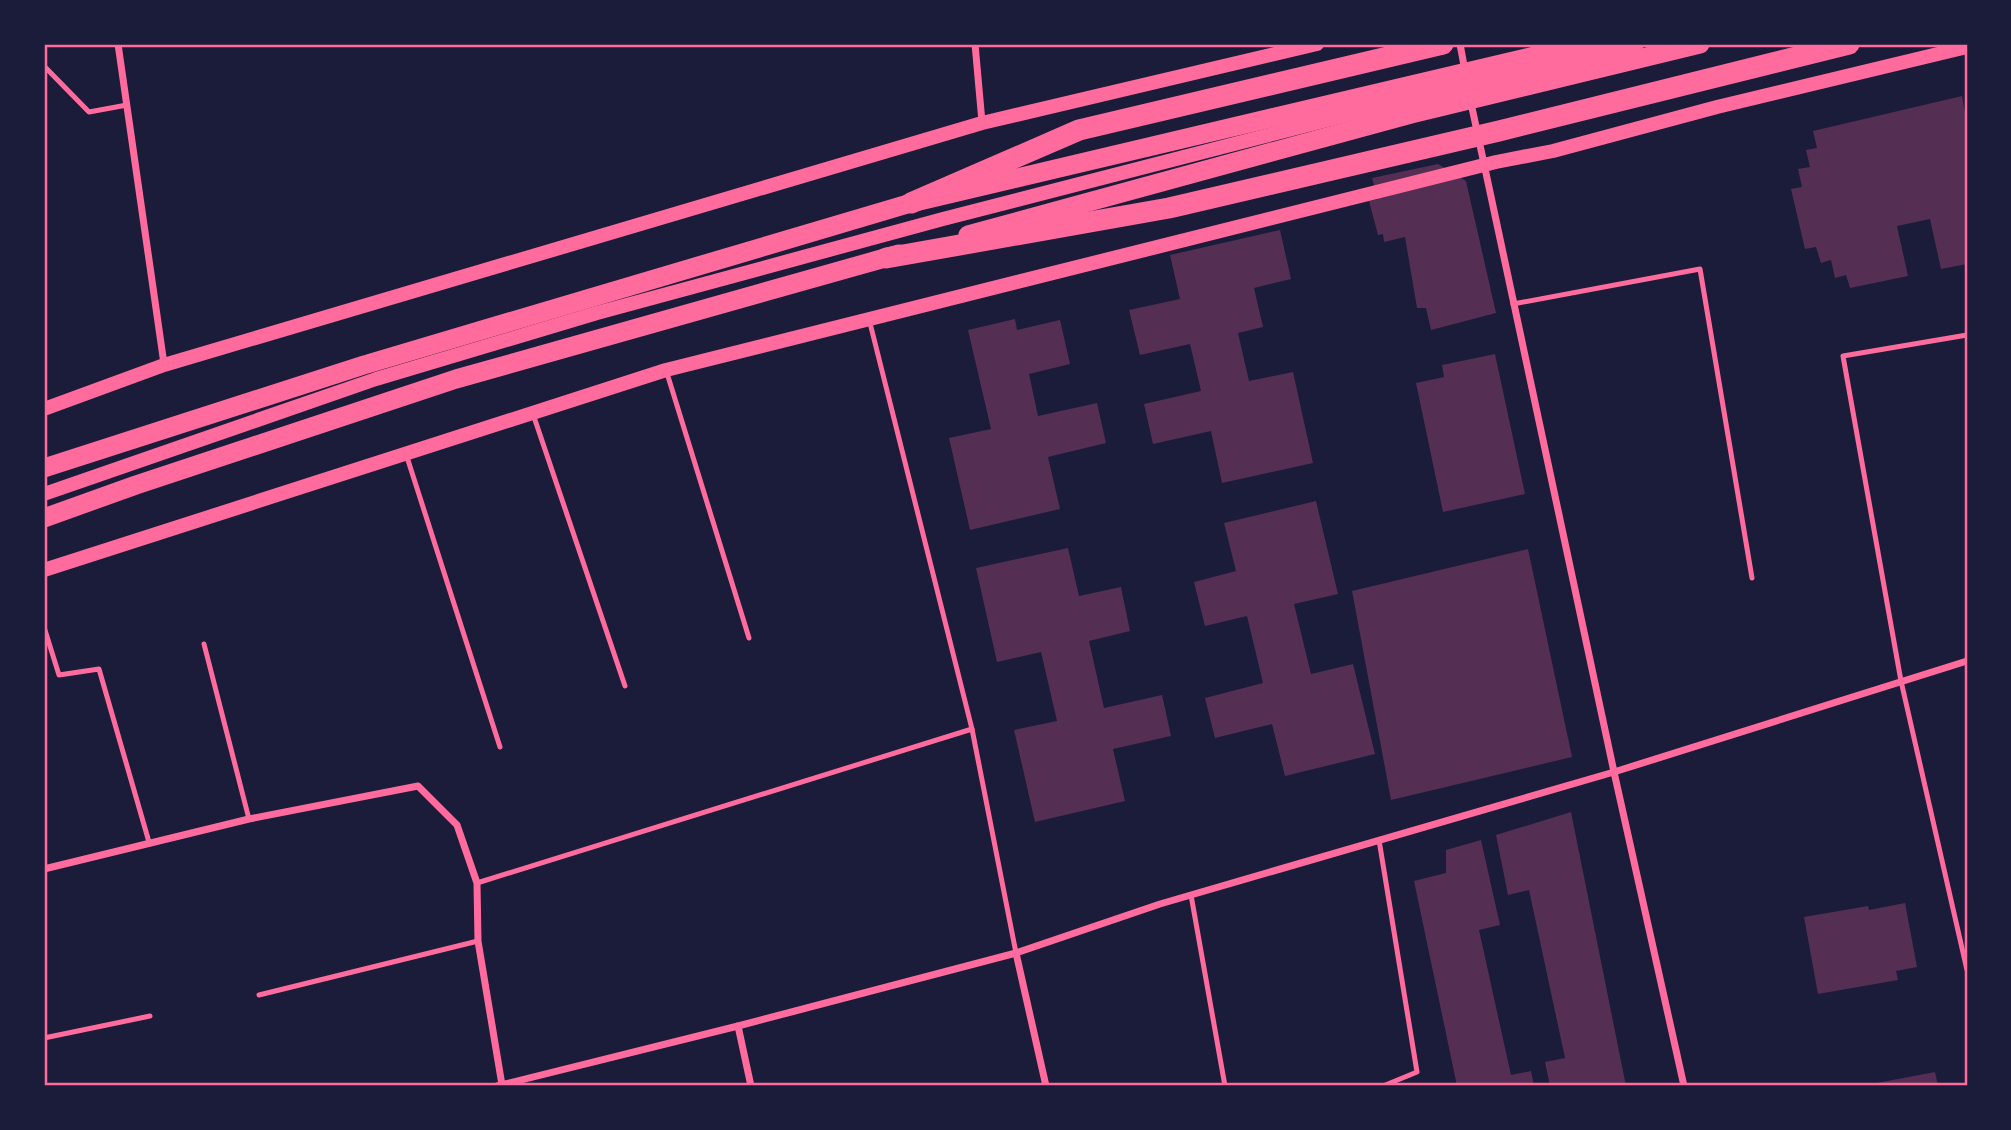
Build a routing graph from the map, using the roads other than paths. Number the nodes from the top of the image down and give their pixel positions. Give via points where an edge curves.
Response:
1 (118, 44) edge
2 (975, 44) edge
3 (1317, 44) edge
4 (1443, 44) edge
5 (1460, 44) edge
6 (1585, 44) edge
7 (1637, 44) edge
8 (1700, 44) edge
9 (1849, 44) edge
10 (1967, 47) edge
11 (44, 66) edge
12 (1467, 84) junction
13 (127, 105) junction
14 (982, 123) junction
15 (1484, 165) junction
16 (911, 202) junction
17 (886, 258) junction
18 (1513, 304) junction
19 (869, 319) junction
20 (1967, 334) edge
21 (164, 365) junction
22 (666, 370) junction
23 (44, 409) edge
24 (532, 413) junction
25 (406, 454) junction
26 (44, 468) edge
27 (44, 494) edge
28 (44, 518) edge
29 (44, 570) edge
30 (1752, 578) dead end
31 (44, 627) edge
32 (749, 638) dead end
33 (204, 644) dead end
34 (1967, 661) edge
35 (1901, 681) junction
36 (625, 686) dead end
37 (972, 729) junction
38 (500, 747) dead end
39 (1614, 772) junction
40 (249, 819) junction
41 (1379, 840) junction
42 (149, 842) junction
43 (44, 869) edge
44 (477, 883) junction
45 (1191, 895) junction
46 (478, 941) junction
47 (1016, 953) junction
48 (1967, 970) edge
49 (259, 995) dead end
50 (150, 1016) dead end
51 (738, 1026) junction
52 (44, 1038) edge
53 (499, 1086) edge
54 (751, 1086) edge
55 (1046, 1086) edge
56 (1225, 1086) edge
57 (1383, 1086) edge
58 (1684, 1086) edge

1 - 13 street
2 - 14 street
3 - 14 main road
4 - 16 highway via 1079,130
5 - 12 street
6 - 16 highway
7 - 12 main road
8 - 17 highway via 1411,114
9 - 17 highway via 1170,208
10 - 15 main road
11 - 13 lane via 89,112
12 - 15 street
12 - 27 main road via 597,313 376,379
13 - 21 street
14 - 21 main road
15 - 18 street
15 - 19 main road
16 - 26 highway via 364,365
17 - 28 highway via 456,379
18 - 30 lane via 1700,269
18 - 39 street
19 - 22 main road
19 - 37 lane
20 - 35 lane via 1843,356
21 - 23 main road
22 - 24 main road
22 - 32 lane
24 - 25 main road
24 - 36 lane
25 - 29 main road
25 - 38 lane
31 - 42 lane via 60,675 99,669
33 - 40 lane
34 - 35 street
35 - 39 street
35 - 48 lane
37 - 44 lane
37 - 47 lane
39 - 41 street
39 - 58 street
40 - 42 street
40 - 44 street via 418,786 457,825
41 - 45 street
41 - 57 lane via 1417,1072
42 - 43 street
44 - 46 street
45 - 47 street
45 - 56 lane
46 - 49 lane
46 - 53 street
47 - 51 street
47 - 55 street
50 - 52 lane
51 - 53 street
51 - 54 street

